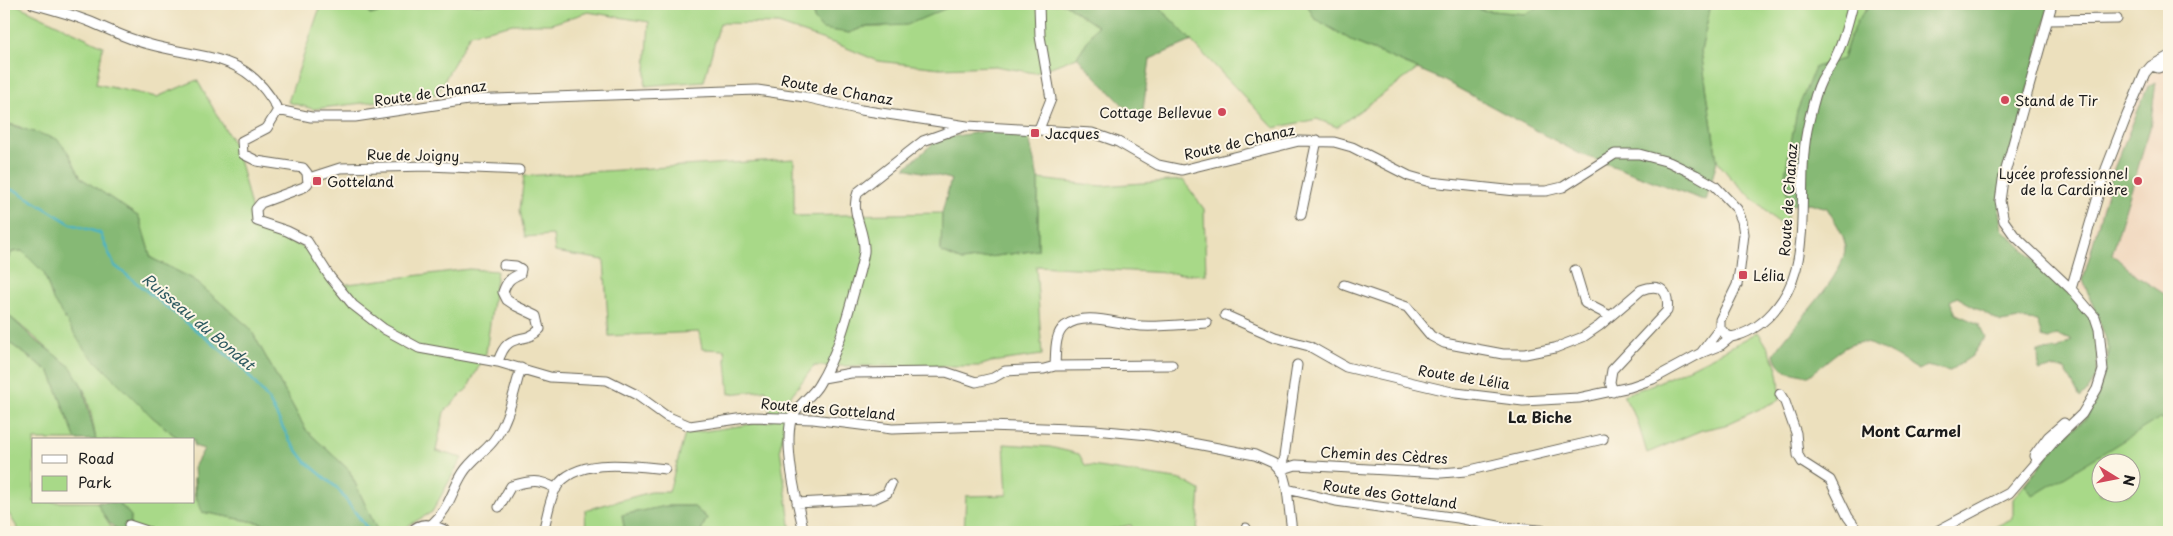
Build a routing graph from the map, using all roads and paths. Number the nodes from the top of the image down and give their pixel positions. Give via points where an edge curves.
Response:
1 (33, 4) edge
2 (1039, 4) edge
3 (1853, 4) edge
4 (2052, 4) edge
5 (2116, 19) dead end
6 (2048, 20) junction
7 (2169, 56) edge
8 (2169, 64) edge
9 (2151, 66) junction
10 (278, 110) junction
11 (967, 126) junction
12 (1040, 129) junction
13 (1317, 140) junction
14 (518, 170) dead end
15 (309, 178) junction
16 (1300, 215) dead end
17 (504, 265) dead end
18 (1575, 270) dead end
19 (1344, 285) dead end
20 (2069, 288) junction
21 (1225, 316) dead end
22 (1610, 316) junction
23 (1207, 323) dead end
24 (1720, 328) junction
25 (1731, 337) junction
26 (1701, 352) junction
27 (498, 362) junction
28 (1172, 365) dead end
29 (1297, 365) dead end
30 (1055, 366) junction
31 (521, 368) junction
32 (822, 378) junction
33 (1613, 392) junction
34 (1780, 394) dead end
35 (792, 417) junction
36 (1603, 439) dead end
37 (665, 469) dead end
38 (1280, 470) junction
39 (891, 484) dead end
40 (556, 489) junction
41 (1287, 489) junction
42 (797, 503) junction
43 (499, 507) dead end
44 (432, 524) junction
45 (129, 525) dead end
46 (150, 532) edge
47 (411, 532) edge
48 (448, 532) edge
49 (543, 532) edge
50 (804, 532) edge
51 (1292, 532) edge
52 (1563, 532) edge
53 (1859, 532) edge
54 (1935, 532) edge

1 - 10 street via 148,44 233,63 259,83
2 - 12 street via 1040,36 1051,99
3 - 25 street, Route de Chanaz via 1836,58 1818,86 1809,122 1803,154 1796,270 1788,291 1776,308 1751,330
4 - 6 street
5 - 6 street
6 - 20 street via 2000,201 2004,221 2014,235
7 - 9 street
8 - 9 street via 2158,68
9 - 20 street via 2127,114 2106,170
10 - 11 street, Route de Chanaz via 311,117 355,117 468,100 757,90
10 - 15 street via 267,128 242,141 242,154 257,161 303,168
11 - 12 street, Route de Chanaz
11 - 32 street via 923,141 858,192 858,221 864,250 846,321
12 - 13 street, Route de Chanaz via 1104,136 1158,165 1182,170 1300,141
13 - 16 street
13 - 24 street, Route de Chanaz via 1352,147 1409,176 1430,182 1516,191 1546,191 1562,187 1615,154 1626,152 1669,162 1715,186 1728,198 1742,221 1744,234 1739,277 1720,320
14 - 15 street, Rue de Joigny via 428,166 340,168
15 - 27 street, Route des Gotteland via 304,187 260,203 256,209 257,221 307,241 353,305 406,342 430,351
17 - 27 street via 521,269 520,274 506,283 503,292 507,300 537,316 540,329 535,334 508,343 502,349
18 - 22 street via 1585,302
19 - 22 street via 1407,306 1431,336 1444,343 1503,354 1525,354 1555,348 1582,337
20 - 54 street via 2095,316 2099,328 2103,370 2097,389 2081,415 2012,490 1996,502
21 - 33 street, Route de Lélia via 1275,338 1309,346 1346,367 1456,392 1523,401 1579,398
22 - 33 street via 1640,290 1658,287 1666,293 1667,310 1612,370 1610,382
23 - 30 street via 1141,326 1076,320 1060,332
24 - 25 street
24 - 26 street, Route de Lélia
25 - 26 street, Route de Lélia via 1721,346
26 - 33 street, Route de Lélia via 1653,380
27 - 31 street, Route des Gotteland
28 - 30 street
29 - 38 street
30 - 32 street via 1005,371 976,382 946,372 851,373
31 - 35 street, Route des Gotteland via 550,377 607,380 637,395 666,416 690,426 752,417
31 - 44 street via 503,426 488,448 469,464 443,514
32 - 35 street
34 - 53 street via 1796,433 1802,462 1830,480 1848,518
35 - 38 street, Route des Gotteland via 892,430 987,426 1126,432 1255,455 1265,458
35 - 42 street via 792,472
36 - 38 street, Chemin des Cèdres via 1441,474 1296,465
37 - 40 street via 600,466 564,478
38 - 41 street
39 - 42 street via 887,492 874,499
40 - 43 street via 543,481 531,480 511,486
40 - 49 street
41 - 51 street
41 - 52 street, Route des Gotteland via 1336,501 1503,527
42 - 50 street
44 - 47 street via 421,525
44 - 48 street
45 - 46 street

